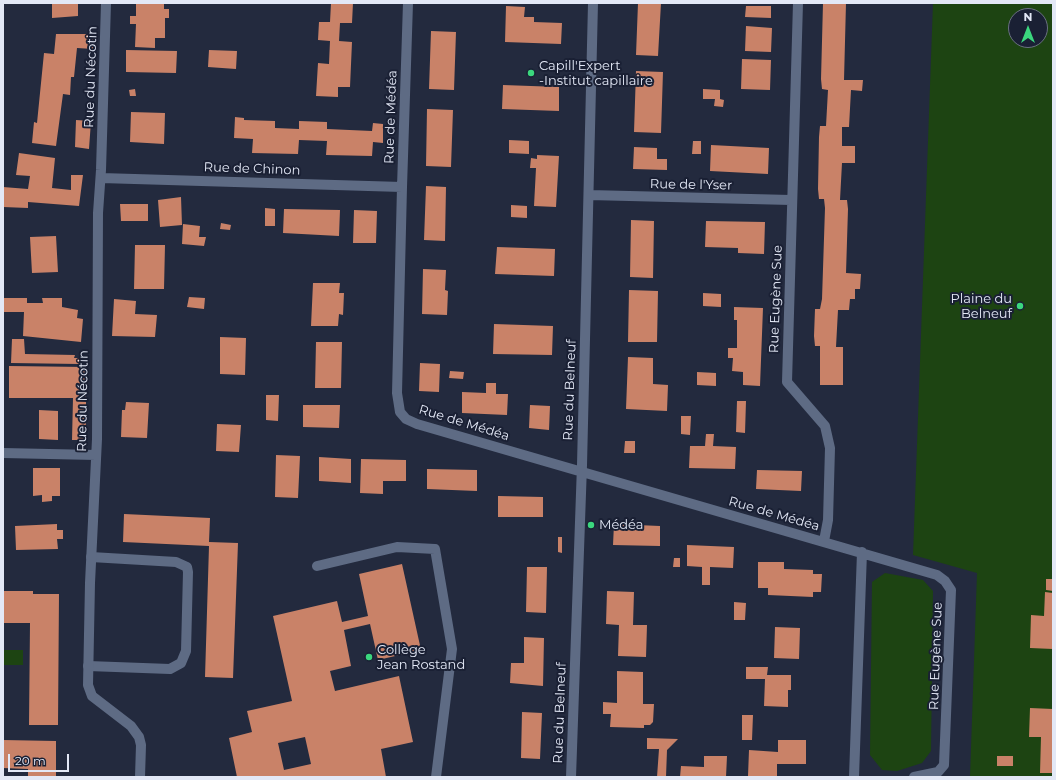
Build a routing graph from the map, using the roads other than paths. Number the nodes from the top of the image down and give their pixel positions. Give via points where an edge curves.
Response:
1 (106, 3) edge
2 (408, 3) edge
3 (593, 3) edge
4 (798, 3) edge
5 (101, 178) junction
6 (402, 187) junction
7 (589, 195) junction
8 (791, 200) junction
9 (3, 453) edge
10 (96, 456) junction
11 (581, 472) junction
12 (824, 541) junction
13 (862, 552) junction
14 (91, 557) junction
15 (317, 566) dead end
16 (88, 666) junction
17 (934, 775) edge
18 (140, 777) edge
19 (436, 777) edge
20 (571, 777) edge
21 (854, 777) edge
22 (914, 777) edge

1 - 5 street, Rue du Nécotin
2 - 6 street, Rue de Médéa
3 - 7 street, Rue du Belneuf
4 - 8 street, Rue Eugène Sue
5 - 6 street, Rue de Chinon
5 - 10 street, Rue du Nécotin via 98,213
6 - 11 street, Rue de Médéa via 398,392 400,412 406,419 417,424
7 - 8 street, Rue de l'Yser
7 - 11 street, Rue du Belneuf
8 - 12 street, Rue Eugène Sue via 787,382 825,426 830,448 828,520
9 - 10 street
10 - 14 street, Rue du Nécotin
11 - 12 street, Rue de Médéa
11 - 20 street, Rue du Belneuf
12 - 13 street, Rue Eugène Sue
13 - 17 street, Rue Eugène Sue via 937,575 951,590 945,753 942,769
13 - 21 street
14 - 16 street, Rue du Nécotin
14 - 16 street via 176,562 187,567 188,579 186,651 182,663 170,668
15 - 19 street via 396,547 435,549 452,650
16 - 18 street, Rue du Nécotin via 89,691 131,726 139,737
17 - 22 street, Rue Eugène Sue

